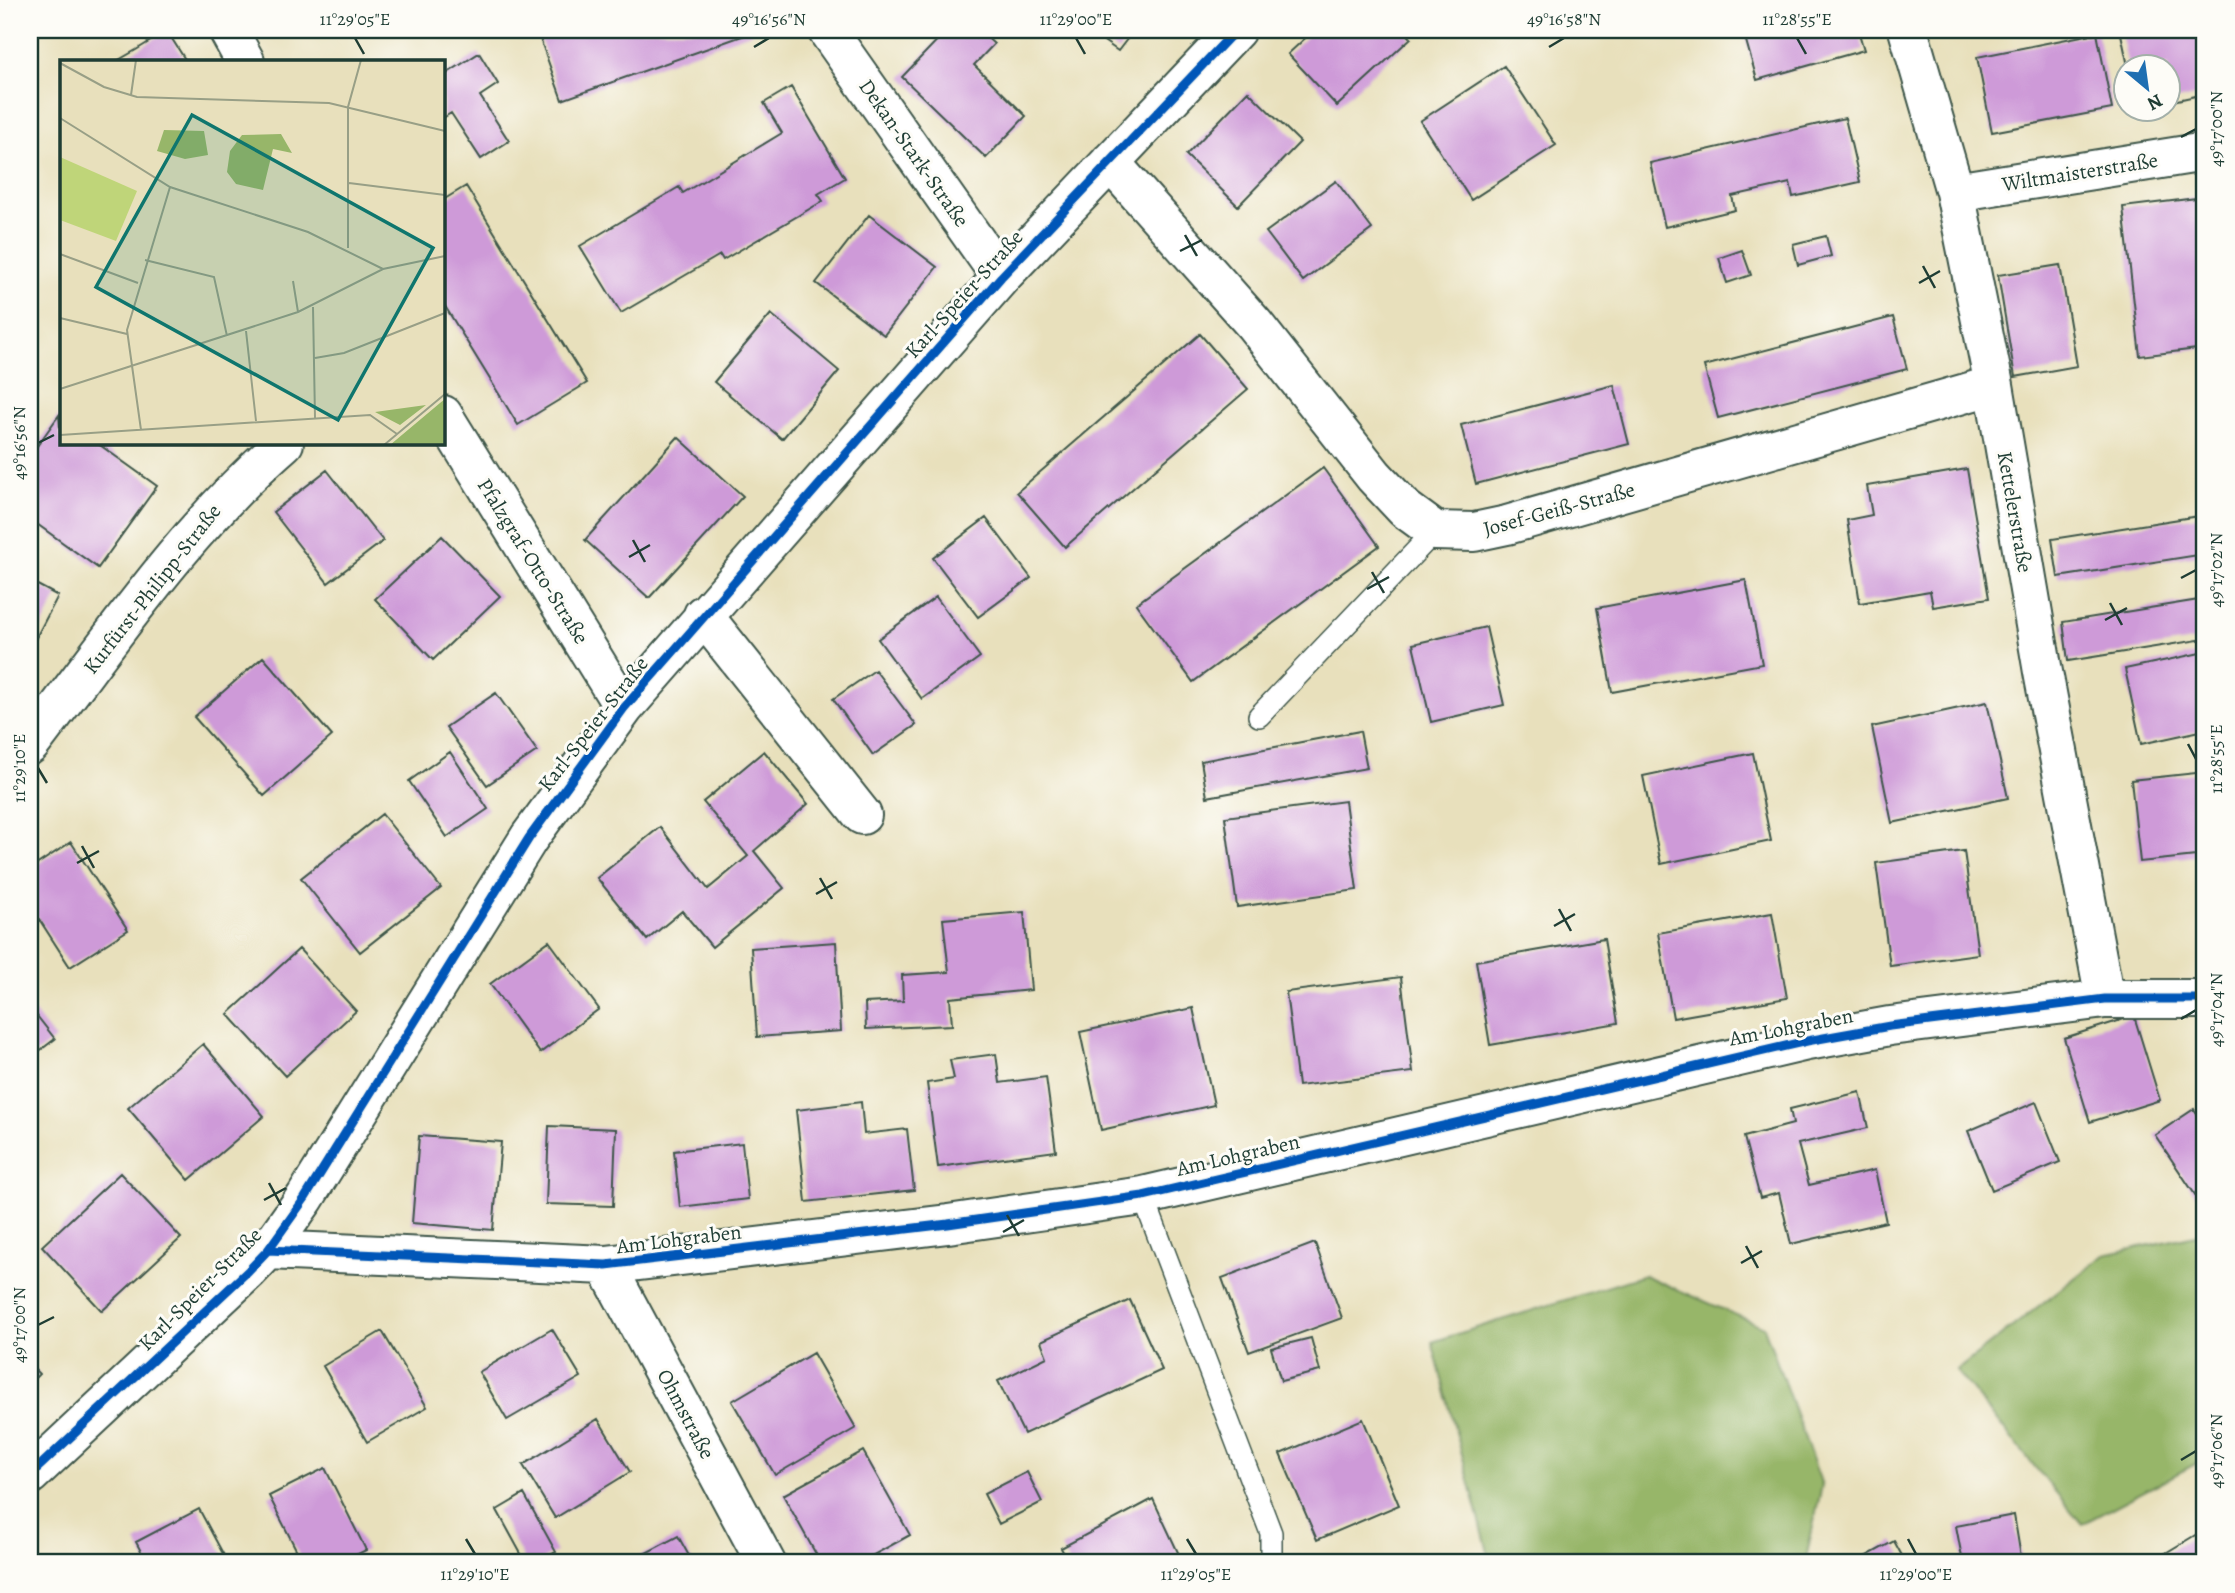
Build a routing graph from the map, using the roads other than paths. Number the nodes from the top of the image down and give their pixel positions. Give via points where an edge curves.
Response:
1 (228, 30) edge
2 (827, 30) edge
3 (1236, 30) edge
4 (1908, 30) edge
5 (244, 60) edge
6 (2205, 152) edge
7 (1110, 162) junction
8 (1955, 192) junction
9 (1001, 276) junction
10 (1994, 385) junction
11 (444, 417) edge
12 (283, 444) edge
13 (1435, 531) junction
14 (703, 615) junction
15 (624, 708) junction
16 (1259, 716) dead end
17 (30, 746) edge
18 (862, 815) dead end
19 (2105, 999) junction
20 (2205, 999) edge
21 (1143, 1196) junction
22 (268, 1250) junction
23 (606, 1265) junction
24 (30, 1475) edge
25 (766, 1563) edge
26 (1271, 1563) edge

1 - 5 street
2 - 9 street, Dekan-Stark-Straße
3 - 7 street, Karl-Speier-Straße
4 - 8 street, Kettelerstraße
6 - 8 street, Wiltmaisterstraße
7 - 9 street, Karl-Speier-Straße
7 - 13 street via 1254,324 1374,476 1405,509
8 - 10 street, Kettelerstraße
9 - 14 street, Karl-Speier-Straße
10 - 13 street, Josef-Geiß-Straße via 1507,525 1474,532
10 - 19 street, Kettelerstraße
11 - 15 street, Pfalzgraf-Otto-Straße
12 - 17 street, Kurfürst-Philipp-Straße via 186,541
13 - 16 lane
14 - 15 street, Karl-Speier-Straße
14 - 18 street
15 - 22 street, Karl-Speier-Straße via 529,838
19 - 20 street, Am Lohgraben
19 - 21 street, Am Lohgraben via 1807,1041
21 - 23 street, Am Lohgraben
21 - 26 lane via 1271,1533
22 - 23 street, Am Lohgraben
22 - 24 street, Karl-Speier-Straße
23 - 25 street, Ohmstraße

